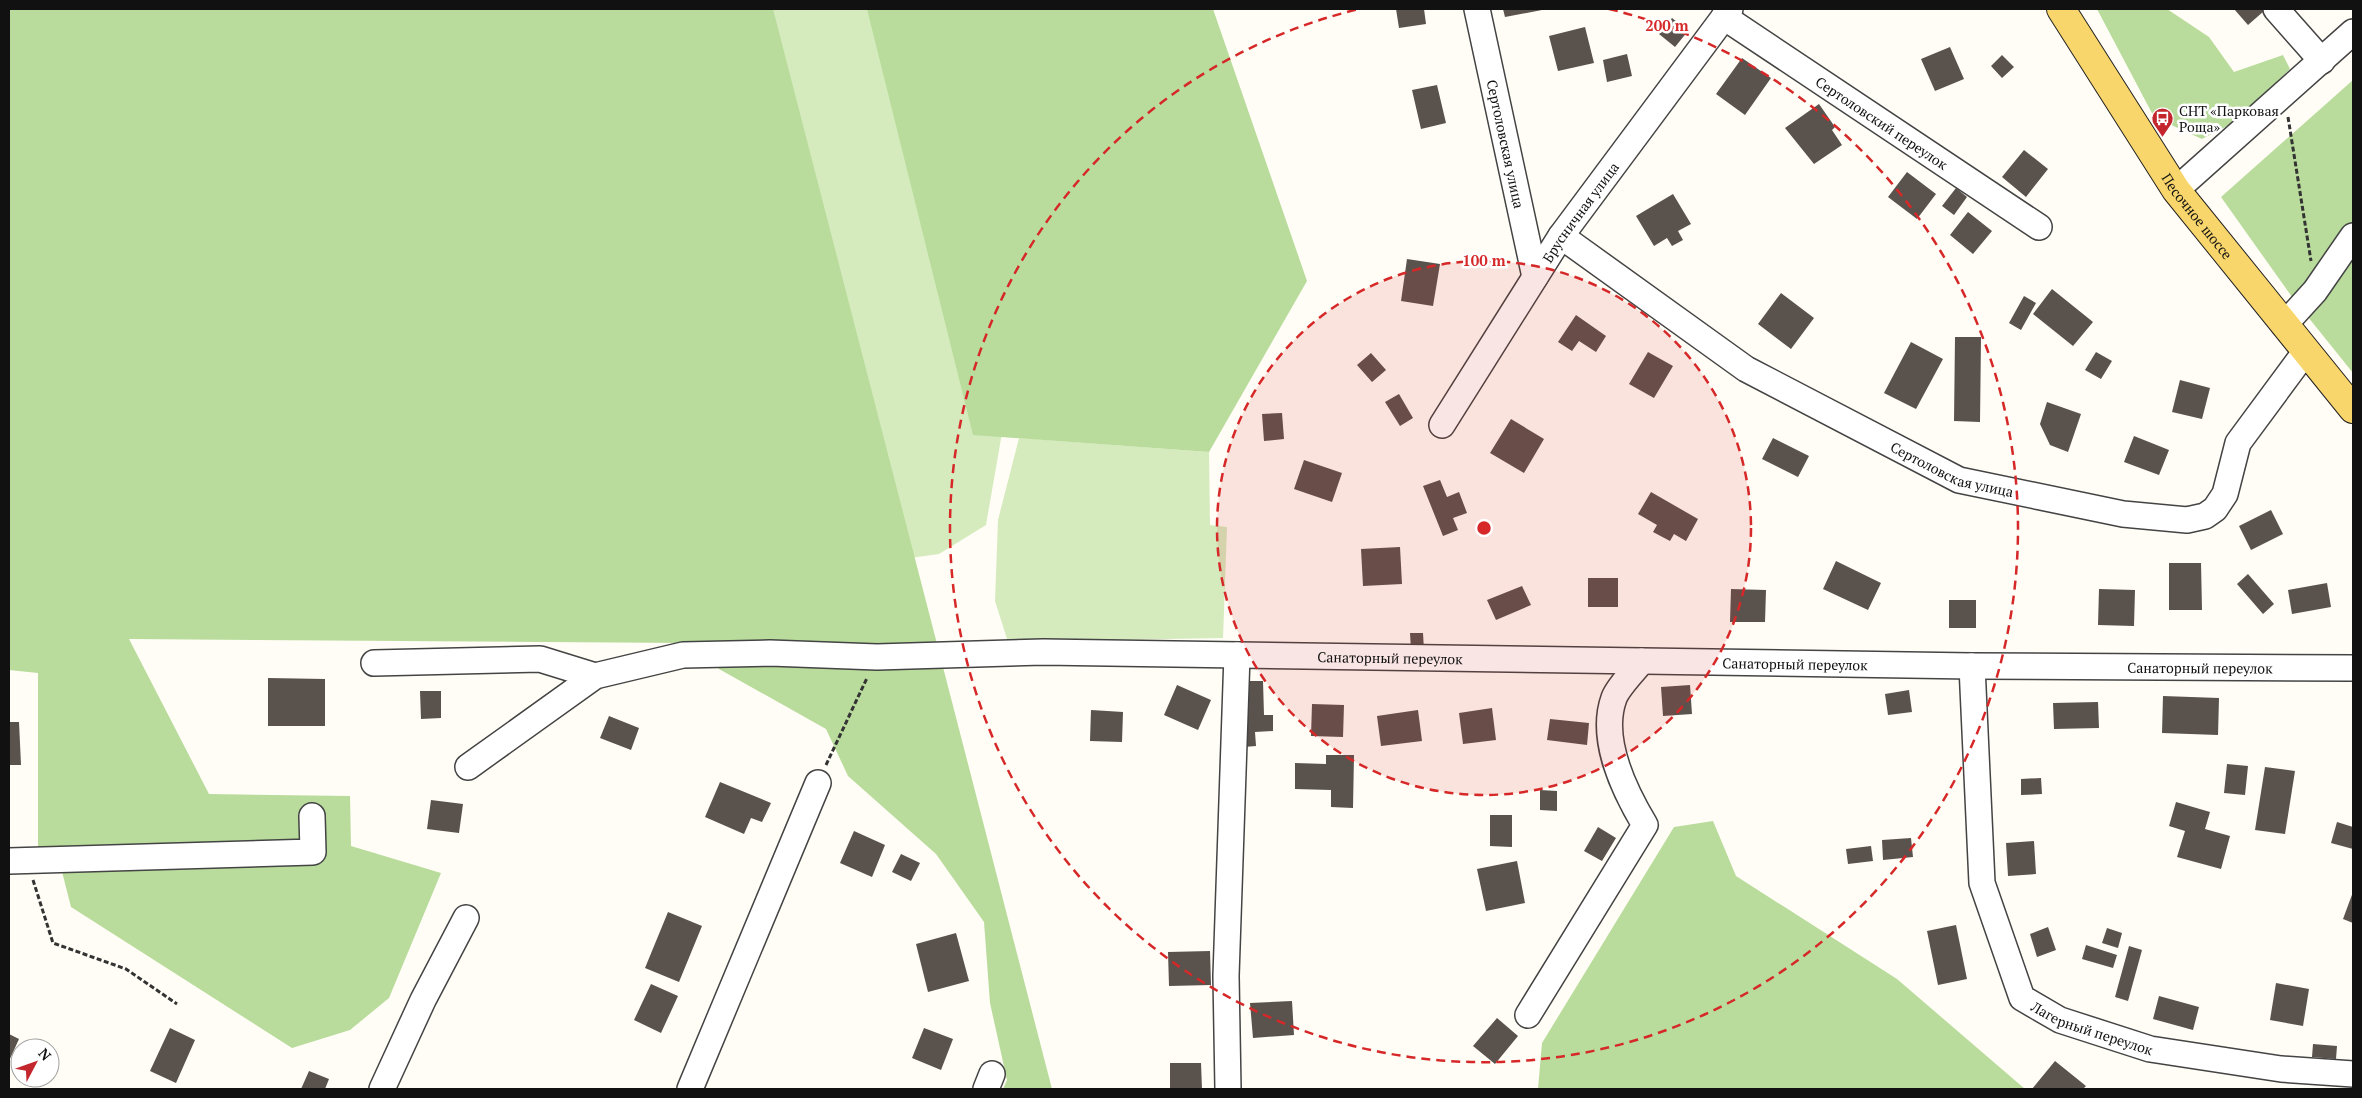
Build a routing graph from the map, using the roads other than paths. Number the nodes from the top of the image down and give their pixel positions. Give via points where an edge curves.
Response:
1 (1477, 9) edge
2 (2061, 9) edge
3 (2276, 9) edge
4 (1727, 13) edge
5 (2353, 32) edge
6 (2322, 61) junction
7 (2176, 190) junction
8 (2039, 227) dead end
9 (1561, 236) junction
10 (2353, 236) edge
11 (1535, 278) junction
12 (2284, 325) junction
13 (2306, 350) junction
14 (2353, 409) edge
15 (1442, 425) dead end
16 (1237, 654) junction
17 (1642, 661) junction
18 (374, 663) dead end
19 (1972, 666) junction
20 (2353, 668) edge
21 (595, 676) junction
22 (468, 767) dead end
23 (818, 784) road end
24 (312, 816) dead end
25 (18, 861) edge
26 (466, 918) dead end
27 (1528, 1015) dead end
28 (2353, 1074) edge
29 (382, 1089) edge
30 (690, 1089) edge
31 (1228, 1089) edge

1 - 11 street, Сертоловская улица
2 - 7 main road, Песочное шоссе
3 - 6 street
4 - 8 street, Сертоловский переулок
4 - 9 street, Брусничная улица
5 - 6 street
6 - 7 street
7 - 12 main road, Песочное шоссе
9 - 11 street, Брусничная улица
9 - 13 street, Сертоловская улица via 1746,369 1959,480 2123,514 2188,520 2205,516 2216,508 2225,494 2238,443
10 - 12 street via 2315,291
11 - 15 street, Брусничная улица
12 - 13 main road, Песочное шоссе
13 - 14 main road, Песочное шоссе
16 - 17 street, Санаторный переулок
16 - 21 street, Санаторный переулок via 683,655
16 - 31 street via 1226,976
17 - 19 street, Санаторный переулок
17 - 27 street via 1614,697 1609,734 1624,790 1645,825
18 - 21 street via 540,659
19 - 20 street, Санаторный переулок
19 - 28 street, Лагерный переулок via 1982,883 2022,998 2060,1020 2150,1049 2281,1069
21 - 22 street
23 - 30 street
24 - 25 street via 313,852
26 - 29 street

